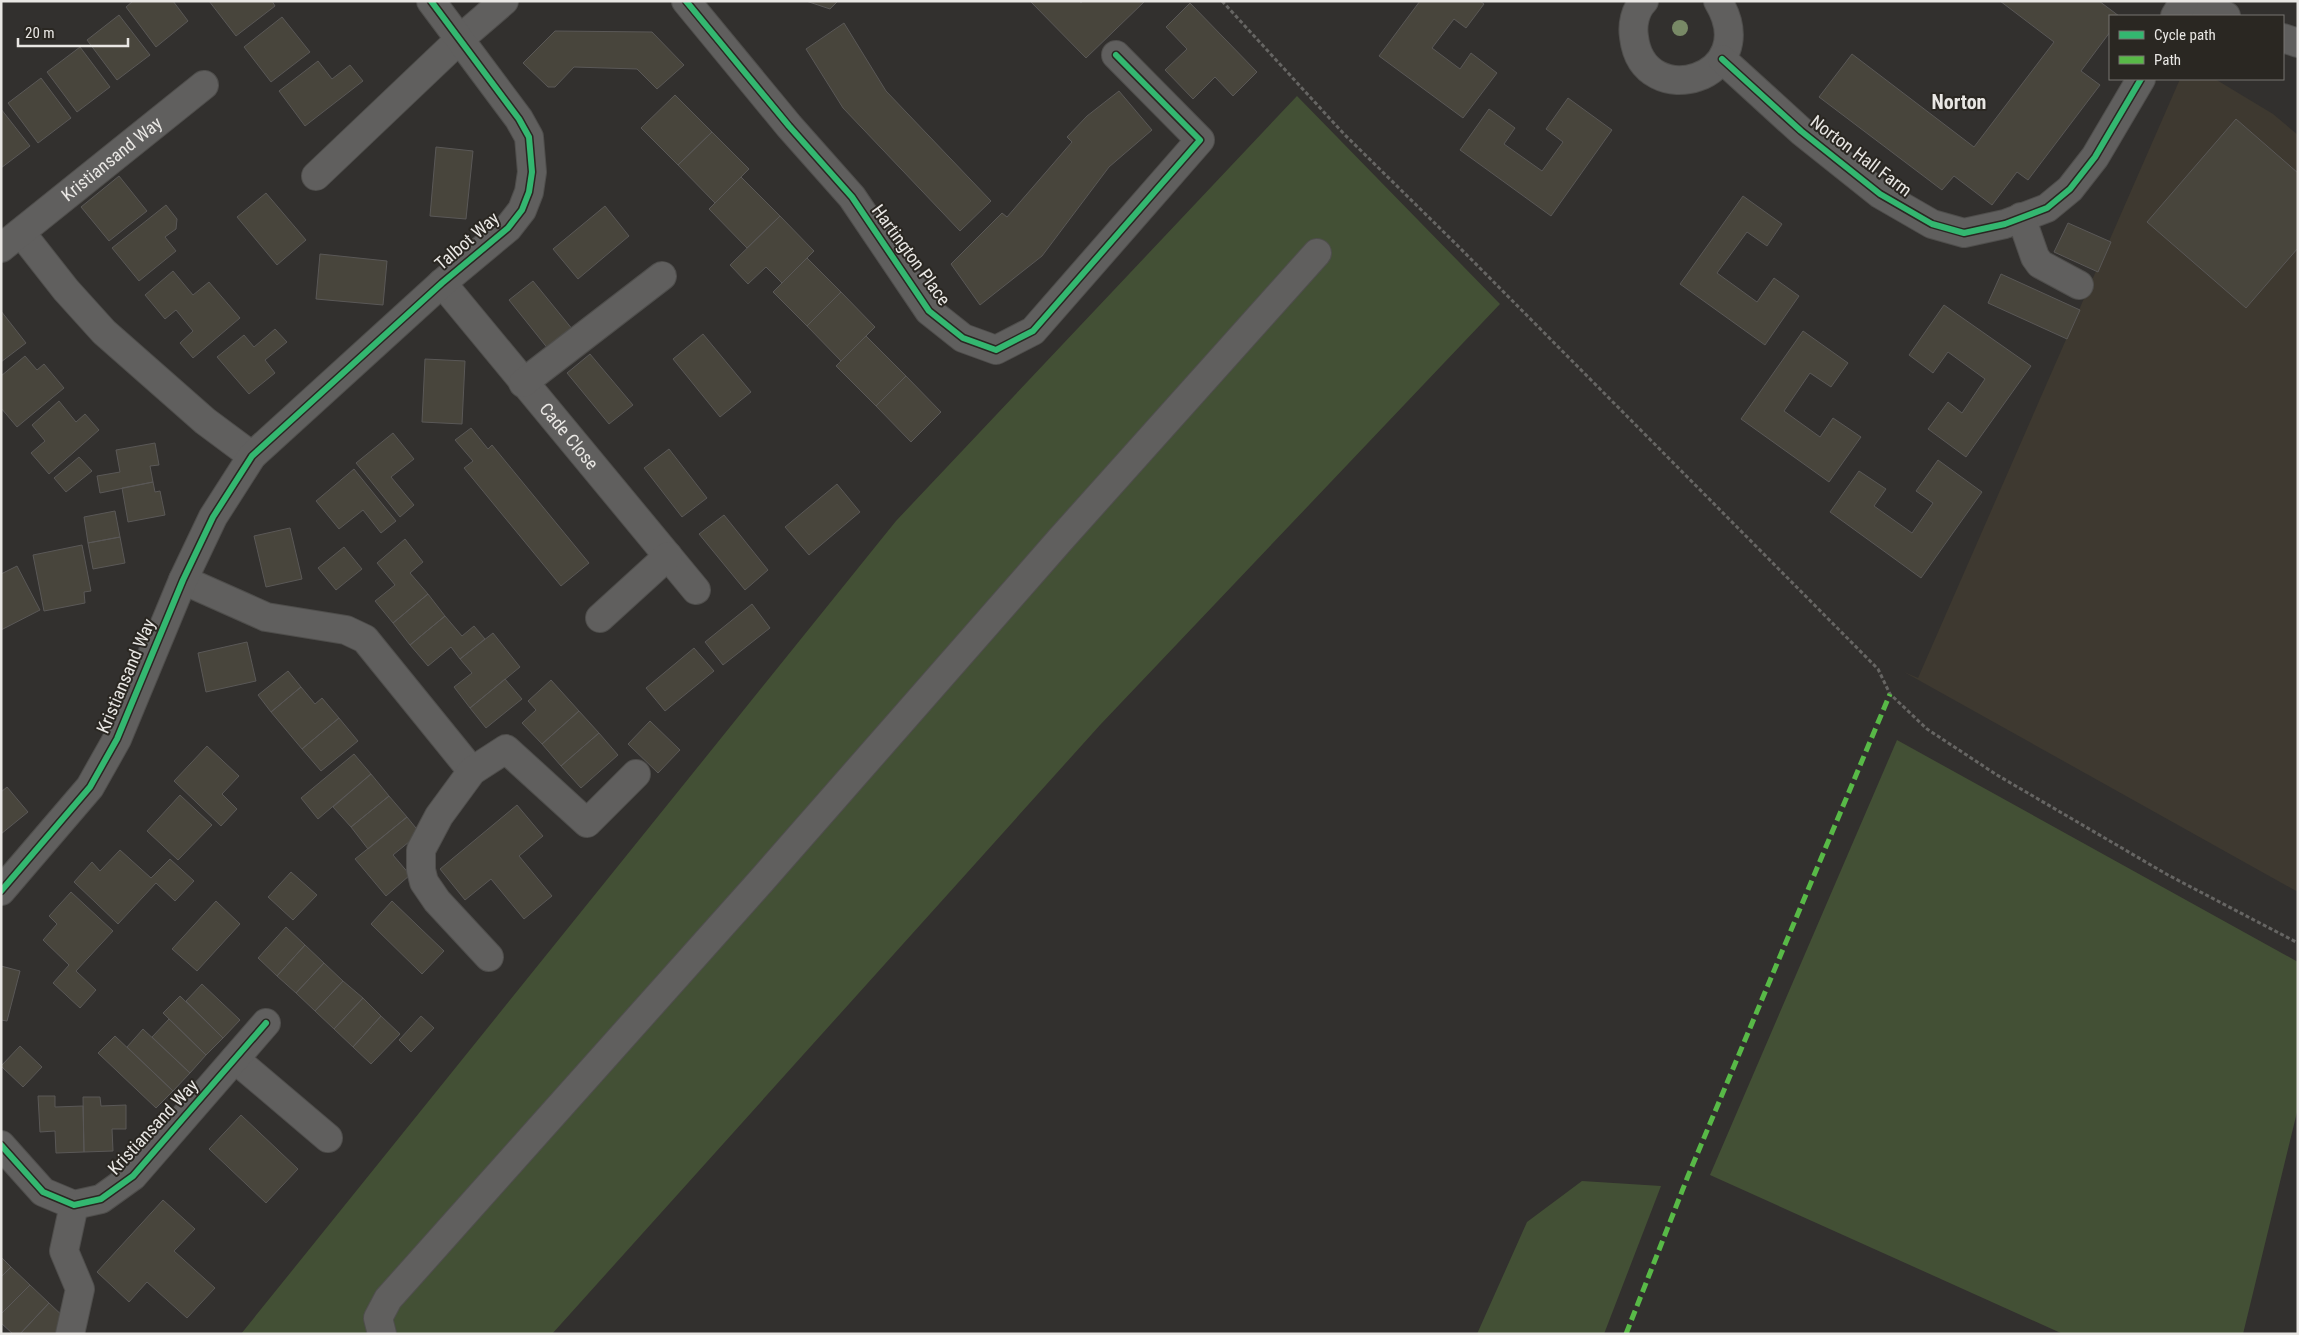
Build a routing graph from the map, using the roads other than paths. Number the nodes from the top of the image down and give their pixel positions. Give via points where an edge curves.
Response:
1 (431, 1) edge
2 (504, 1) edge
3 (686, 1) edge
4 (1644, 1) edge
5 (1718, 1) edge
6 (2184, 1) edge
7 (2196, 1) edge
8 (2176, 15) edge
9 (2224, 15) edge
10 (2284, 38) edge
11 (460, 39) junction
12 (2298, 43) edge
13 (1116, 55) dead end
14 (1722, 59) junction
15 (2140, 80) edge
16 (204, 85) dead end
17 (316, 176) dead end
18 (2021, 218) junction
19 (12, 241) edge
20 (1317, 252) dead end
21 (662, 276) dead end
22 (442, 283) junction
23 (2079, 285) dead end
24 (523, 383) junction
25 (252, 456) junction
26 (668, 556) junction
27 (183, 580) junction
28 (696, 590) dead end
29 (600, 618) dead end
30 (472, 771) junction
31 (636, 774) dead end
32 (1, 891) edge
33 (489, 957) dead end
34 (266, 1023) dead end
35 (235, 1059) junction
36 (328, 1138) dead end
37 (1, 1145) edge
38 (74, 1205) junction
39 (70, 1334) edge
40 (382, 1334) edge

1 - 11 street, Talbot Way
2 - 11 street
3 - 13 street, Hartington Place via 852,197 929,311 963,338 996,350 1033,332 1200,140
4 - 14 street via 1632,27 1635,49 1647,68 1665,79 1686,81 1707,74
5 - 14 street via 1728,17 1730,38
6 - 8 street
7 - 9 street
10 - 12 street
11 - 17 street
11 - 22 street, Talbot Way via 529,137 532,172 522,210 508,228
14 - 18 street, Norton Hall Farm via 1801,131 1880,194 1932,224 1964,233
15 - 18 street, Norton Hall Farm via 2095,156 2070,190 2047,208
16 - 19 street, Kristiansand Way
18 - 23 street via 2040,264
19 - 25 street, Kristiansand Way via 66,290 104,332 206,421
20 - 40 street via 388,1299 378,1318
21 - 24 street
22 - 24 street, Cade Close
22 - 25 street, Talbot Way
24 - 26 street, Cade Close
25 - 27 street, Kristiansand Way via 213,517
26 - 28 street, Cade Close
26 - 29 street
27 - 30 street via 266,617 346,630 365,639
27 - 32 street, Kristiansand Way via 117,739 90,787
30 - 31 street via 506,749 587,823
30 - 33 street via 439,816 421,850 421,870 424,882 437,901
34 - 35 street, Kristiansand Way
35 - 36 street
35 - 38 street, Kristiansand Way via 133,1176 102,1199
37 - 38 street via 43,1192
38 - 39 street via 64,1251 80,1289

